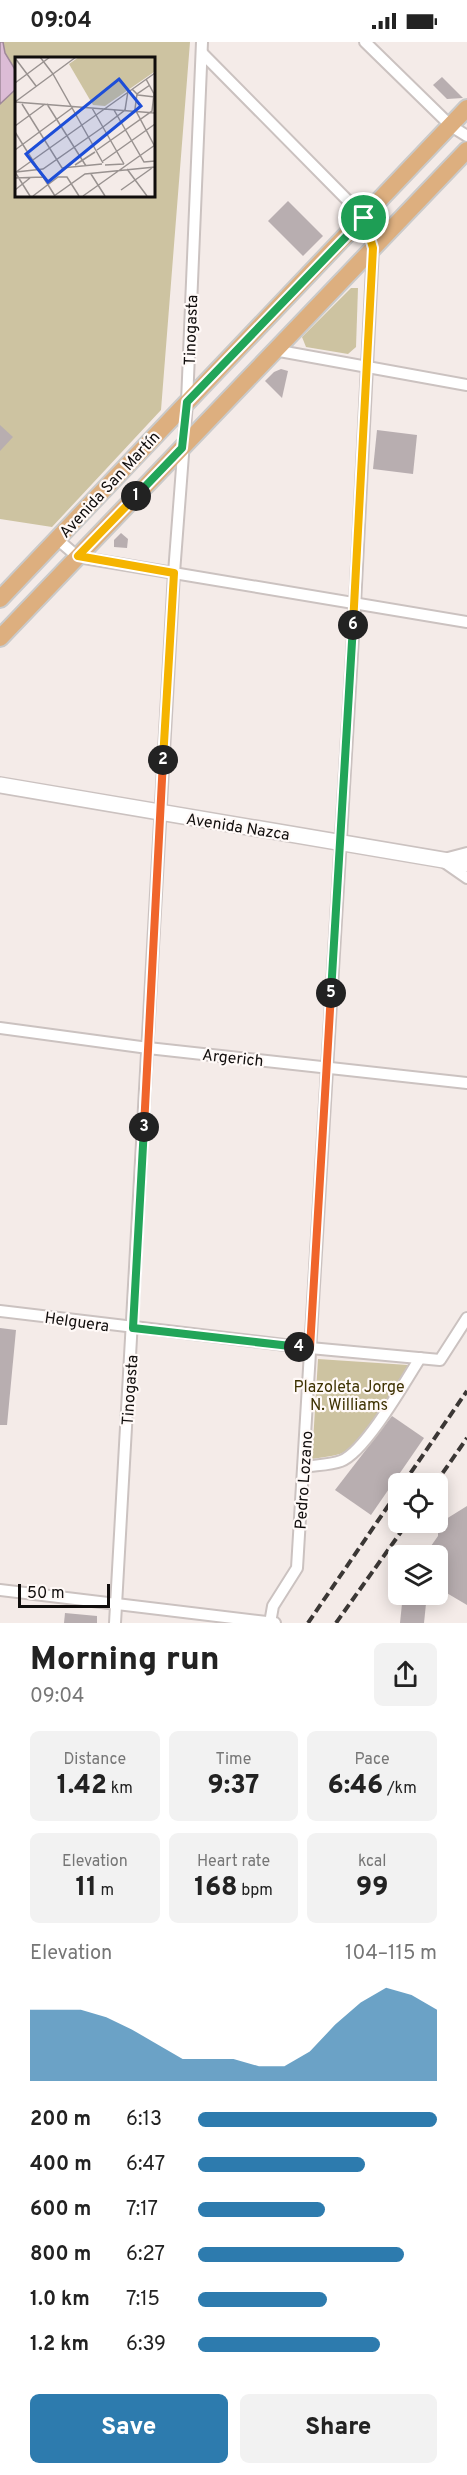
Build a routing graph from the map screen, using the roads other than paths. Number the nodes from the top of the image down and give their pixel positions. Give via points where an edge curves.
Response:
1 (365, 42) edge
2 (202, 47) edge
3 (467, 108) edge
4 (451, 126) junction
5 (467, 136) edge
6 (467, 150) edge
7 (364, 218) junction
8 (373, 248) junction
9 (274, 350) junction
10 (367, 368) junction
11 (467, 384) edge
12 (187, 402) junction
13 (182, 448) junction
14 (57, 539) junction
15 (78, 556) junction
16 (174, 573) junction
17 (0, 599) edge
18 (355, 604) junction
19 (467, 622) edge
20 (0, 638) edge
21 (0, 784) edge
22 (160, 813) junction
23 (340, 842) junction
24 (467, 853) edge
25 (442, 860) junction
26 (467, 864) edge
27 (467, 878) edge
28 (0, 1028) edge
29 (148, 1048) junction
30 (326, 1068) junction
31 (467, 1083) edge
32 (0, 1311) edge
33 (467, 1318) edge
34 (133, 1328) junction
35 (310, 1348) junction
36 (420, 1358) junction
37 (304, 1467) junction
38 (0, 1590) edge
39 (116, 1604) junction
40 (115, 1623) edge
41 (270, 1623) edge
42 (275, 1623) edge

1 - 4 street
2 - 7 street
2 - 12 street, Tinogasta
3 - 4 main road, Avenida San Martín
4 - 5 street
4 - 7 main road, Avenida San Martín
6 - 8 main road, Avenida San Martín
7 - 8 street, Pedro Lozano
7 - 12 main road, Avenida San Martín
8 - 9 main road, Avenida San Martín
8 - 10 street, Pedro Lozano
9 - 10 street
9 - 13 main road, Avenida San Martín
10 - 11 street
10 - 18 street, Pedro Lozano
12 - 13 street, Tinogasta
12 - 14 main road, Avenida San Martín
13 - 15 main road, Avenida San Martín
13 - 16 street, Tinogasta
14 - 15 street
14 - 17 main road, Avenida San Martín
15 - 16 street
15 - 20 main road, Avenida San Martín
16 - 18 street
16 - 22 street, Tinogasta
18 - 19 street
18 - 23 street, Pedro Lozano
21 - 22 main road, Avenida Nazca
22 - 23 main road, Avenida Nazca
22 - 29 street, Tinogasta
23 - 25 main road, Avenida Nazca
23 - 30 street, Pedro Lozano
24 - 25 street, Avenida Nazca
25 - 26 main road, Avenida Nazca
25 - 27 street, Avenida Nazca
28 - 29 street, Argerich
29 - 30 street, Argerich
29 - 34 street, Tinogasta
30 - 31 street, Argerich
30 - 35 street, Pedro Lozano
32 - 34 street, Helguera
33 - 36 street, Helguera via 440,1360
34 - 35 street, Helguera
34 - 39 street, Tinogasta
35 - 36 street, Helguera
35 - 37 street, Pedro Lozano
36 - 37 street via 354,1453 340,1462
37 - 41 street, Pedro Lozano via 297,1568 273,1606
38 - 39 street
39 - 40 street, Tinogasta
39 - 41 street
41 - 42 street

